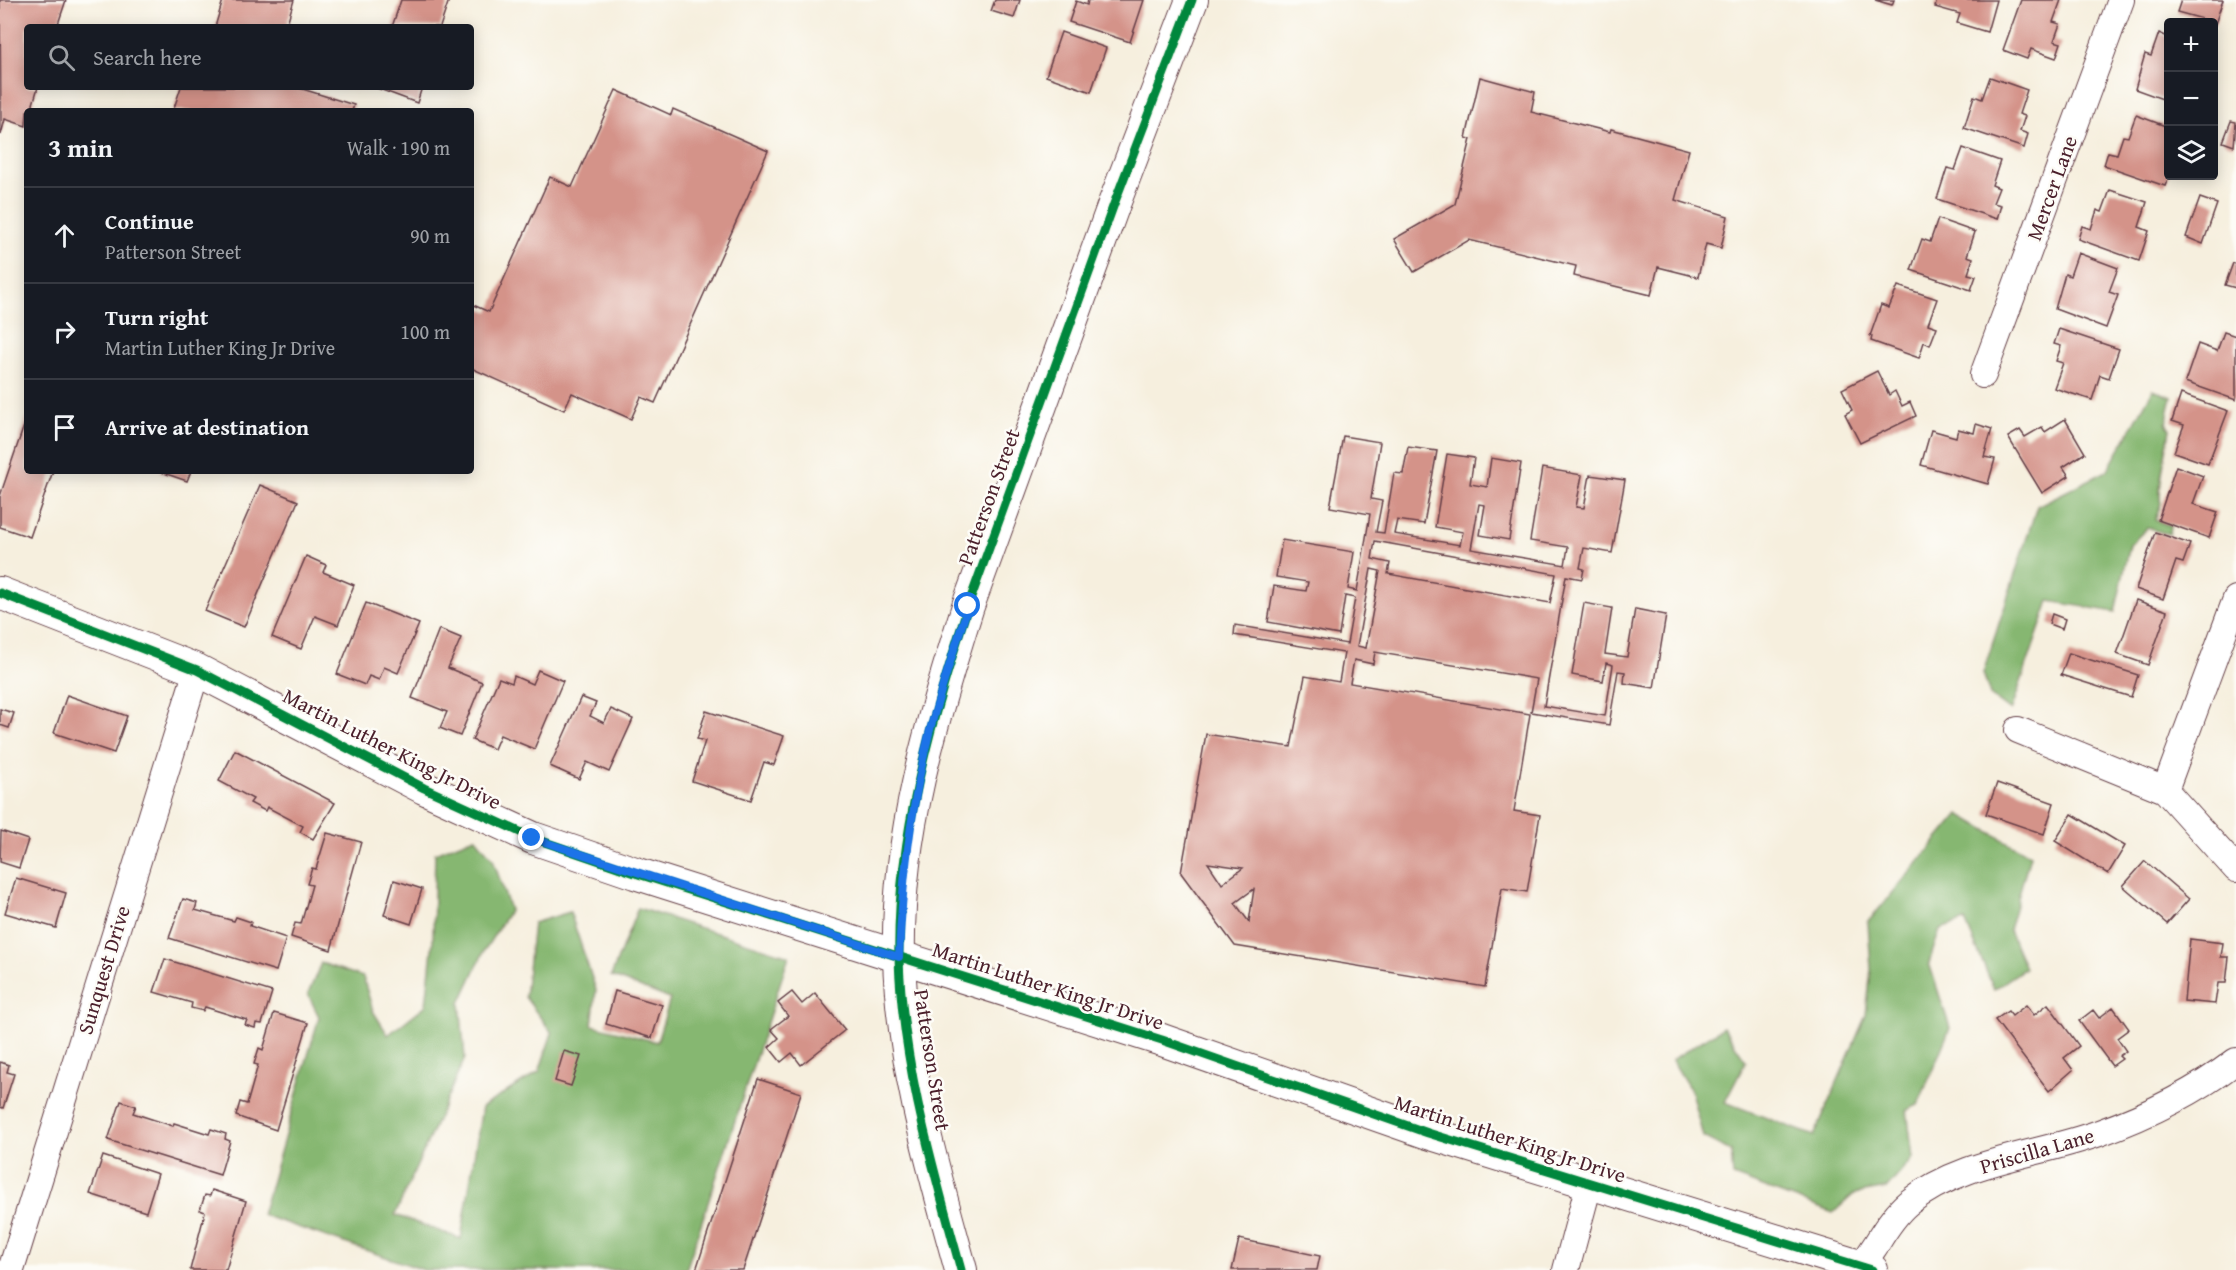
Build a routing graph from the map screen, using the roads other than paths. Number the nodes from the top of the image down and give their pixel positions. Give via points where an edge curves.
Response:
1 (1192, 0) edge
2 (2121, 0) edge
3 (1983, 375) dead end
4 (0, 593) edge
5 (2236, 599) edge
6 (197, 670) junction
7 (2018, 730) dead end
8 (2165, 790) junction
9 (2236, 869) edge
10 (899, 957) junction
11 (2236, 1061) edge
12 (1588, 1184) junction
13 (1865, 1269) edge
14 (11, 1270) edge
15 (961, 1270) edge
16 (1566, 1270) edge

1 - 10 street, Patterson Street via 1114,204 948,668 912,818 901,902
2 - 3 street, Mercer Lane
4 - 6 street, Martin Luther King Jr Drive
5 - 8 street
6 - 10 street, Martin Luther King Jr Drive via 433,793 522,833
6 - 14 street, Sunquest Drive
7 - 8 street
8 - 9 street
10 - 12 street, Martin Luther King Jr Drive via 1162,1040
10 - 15 street, Patterson Street via 903,1016 926,1141
11 - 13 street, Priscilla Lane via 2202,1086 2142,1117 1974,1169 1932,1187 1907,1203 1893,1219
12 - 13 street, Martin Luther King Jr Drive
12 - 16 street

